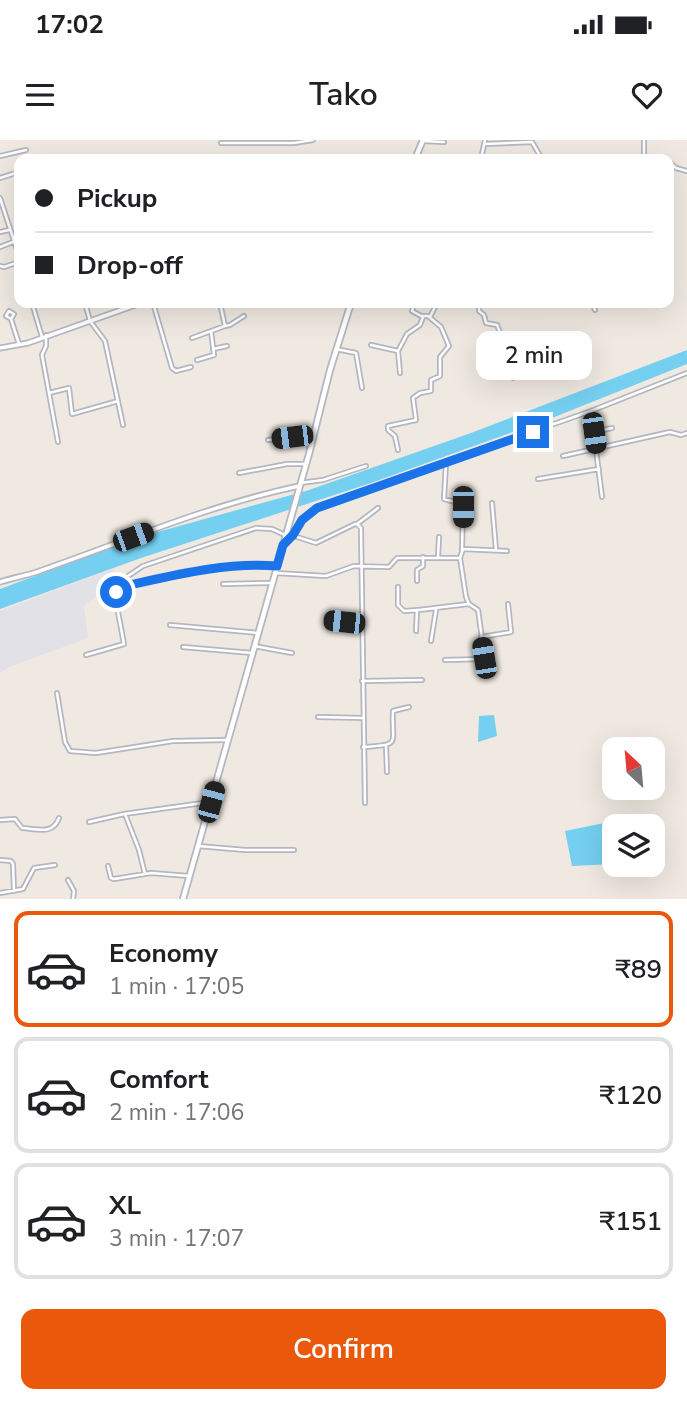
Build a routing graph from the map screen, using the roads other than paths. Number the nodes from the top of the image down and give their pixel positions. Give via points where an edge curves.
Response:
1 (313, 140) edge
2 (423, 141) edge
3 (534, 141) edge
4 (444, 142) edge
5 (485, 142) edge
6 (221, 143) dead end
7 (26, 150) dead end
8 (0, 156) edge
9 (0, 198) edge
10 (9, 230) junction
11 (0, 232) edge
12 (14, 242) joint
13 (0, 247) edge
14 (34, 308) edge
15 (86, 308) edge
16 (127, 308) edge
17 (154, 308) edge
18 (221, 308) edge
19 (349, 308) edge
20 (413, 308) edge
21 (434, 308) edge
22 (479, 308) edge
23 (6, 315) junction
24 (244, 316) dead end
25 (422, 316) junction
26 (0, 317) edge
27 (430, 317) junction
28 (11, 319) junction
29 (90, 321) junction
30 (225, 326) junction
31 (211, 331) junction
32 (44, 336) junction
33 (192, 338) dead end
34 (19, 345) junction
35 (371, 345) dead end
36 (227, 346) dead end
37 (0, 348) edge
38 (214, 349) junction
39 (336, 349) junction
40 (398, 351) junction
41 (197, 360) dead end
42 (191, 367) dead end
43 (400, 373) dead end
44 (686, 373) edge
45 (513, 378) dead end
46 (687, 379) edge
47 (362, 388) dead end
48 (49, 393) junction
49 (118, 401) junction
50 (591, 411) junction
51 (123, 425) dead end
52 (612, 428) dead end
53 (594, 432) junction
54 (687, 433) edge
55 (314, 435) junction
56 (268, 440) dead end
57 (58, 442) dead end
58 (398, 450) dead end
59 (596, 450) junction
60 (563, 456) dead end
61 (446, 462) junction
62 (306, 464) junction
63 (366, 466) dead end
64 (599, 469) junction
65 (239, 473) dead end
66 (538, 479) dead end
67 (299, 486) junction
68 (602, 497) dead end
69 (492, 503) dead end
70 (378, 508) dead end
71 (357, 524) junction
72 (285, 535) junction
73 (293, 535) junction
74 (439, 537) dead end
75 (283, 545) junction
76 (462, 550) junction
77 (496, 550) junction
78 (507, 551) dead end
79 (423, 557) junction
80 (438, 557) junction
81 (460, 558) junction
82 (361, 565) junction
83 (276, 570) junction
84 (417, 581) dead end
85 (0, 582) edge
86 (272, 583) junction
87 (223, 584) dead end
88 (125, 586) junction
89 (398, 587) dead end
90 (469, 604) junction
91 (508, 604) dead end
92 (418, 610) junction
93 (436, 610) junction
94 (330, 621) dead end
95 (361, 623) junction
96 (170, 625) dead end
97 (416, 631) dead end
98 (258, 634) junction
99 (481, 637) junction
100 (431, 641) dead end
101 (254, 646) junction
102 (183, 647) dead end
103 (252, 653) junction
104 (292, 653) dead end
105 (86, 655) dead end
106 (484, 658) junction
107 (445, 660) dead end
108 (486, 667) dead end
109 (422, 680) dead end
110 (362, 681) junction
111 (57, 693) dead end
112 (409, 707) dead end
113 (318, 717) dead end
114 (363, 718) junction
115 (228, 740) junction
116 (386, 746) junction
117 (363, 747) junction
118 (387, 772) dead end
119 (211, 802) junction
120 (365, 803) dead end
121 (124, 814) junction
122 (59, 818) dead end
123 (0, 820) edge
124 (89, 822) dead end
125 (198, 846) junction
126 (294, 850) dead end
127 (0, 860) edge
128 (55, 865) dead end
129 (108, 866) dead end
130 (145, 874) junction
131 (190, 876) junction
132 (68, 880) dead end
133 (14, 891) junction
134 (0, 893) edge
135 (74, 899) edge
136 (183, 899) edge

1 - 6 street
2 - 4 street
3 - 5 street
7 - 8 street
9 - 10 street
10 - 11 street
10 - 12 street
12 - 13 street
14 - 32 street
15 - 29 street
16 - 29 street
17 - 42 street via 172,368
18 - 30 street
19 - 39 main road
20 - 25 street
21 - 27 street
22 - 45 street via 486,323 497,325
23 - 26 street
23 - 28 street
23 - 28 street via 13,312
24 - 30 street
25 - 27 street
25 - 40 street
27 - 58 street via 441,327 449,346 440,355 440,376 431,380 431,391 413,398 416,420 388,426
28 - 34 street
29 - 32 street
29 - 49 street via 104,338
30 - 31 street
31 - 33 street
31 - 38 street
32 - 34 street
32 - 48 street via 47,346 42,355
34 - 37 street
35 - 40 street
36 - 38 street
38 - 41 street via 212,356
39 - 47 street via 356,353
39 - 55 main road
40 - 43 street
44 - 46 street
44 - 50 street
48 - 49 street via 69,388 72,414
48 - 57 street
49 - 51 street
50 - 53 street
50 - 61 street
52 - 53 street
53 - 59 street
54 - 59 street via 670,432
55 - 56 street
55 - 62 main road
59 - 60 street
59 - 64 street
61 - 73 street via 317,508
61 - 76 street via 444,499 463,507
62 - 65 street
62 - 67 main road
63 - 67 street
64 - 66 street
64 - 68 street
67 - 72 main road
67 - 85 street via 162,526
69 - 77 street
70 - 71 street
71 - 73 street via 316,543
71 - 82 street via 362,532
72 - 75 main road
72 - 88 street via 265,527 231,536 143,566 128,576
73 - 75 street
74 - 80 street
75 - 83 main road
76 - 77 street
76 - 81 street
77 - 78 street
79 - 80 street
79 - 82 street via 397,558 385,568
79 - 84 street
80 - 81 street
81 - 90 street
82 - 83 street via 326,576
82 - 95 street
83 - 86 main road
83 - 88 street via 209,569
86 - 87 street
86 - 98 main road
88 - 105 street via 115,596 124,644
89 - 92 street via 400,609
90 - 93 street
90 - 99 street via 477,608
91 - 99 street via 512,632
92 - 93 street
92 - 97 street
93 - 100 street
94 - 95 street
95 - 110 street
96 - 98 street
98 - 101 main road
99 - 106 street
101 - 103 main road
101 - 104 street
102 - 103 street
103 - 115 main road
106 - 107 street
106 - 108 street
109 - 110 street
110 - 114 street
111 - 115 street via 70,751 96,753 173,741
112 - 116 street via 393,711 394,741
113 - 114 street
114 - 117 street
115 - 119 main road
116 - 117 street
116 - 118 street
117 - 120 street
119 - 121 street
119 - 125 main road
121 - 124 street
121 - 130 street
122 - 123 street via 52,829 22,828 15,819
125 - 126 street
125 - 131 main road
127 - 133 street via 13,864
128 - 133 street via 34,868 23,889
129 - 130 street via 114,879
130 - 131 street
131 - 136 main road
132 - 135 street
133 - 134 street

